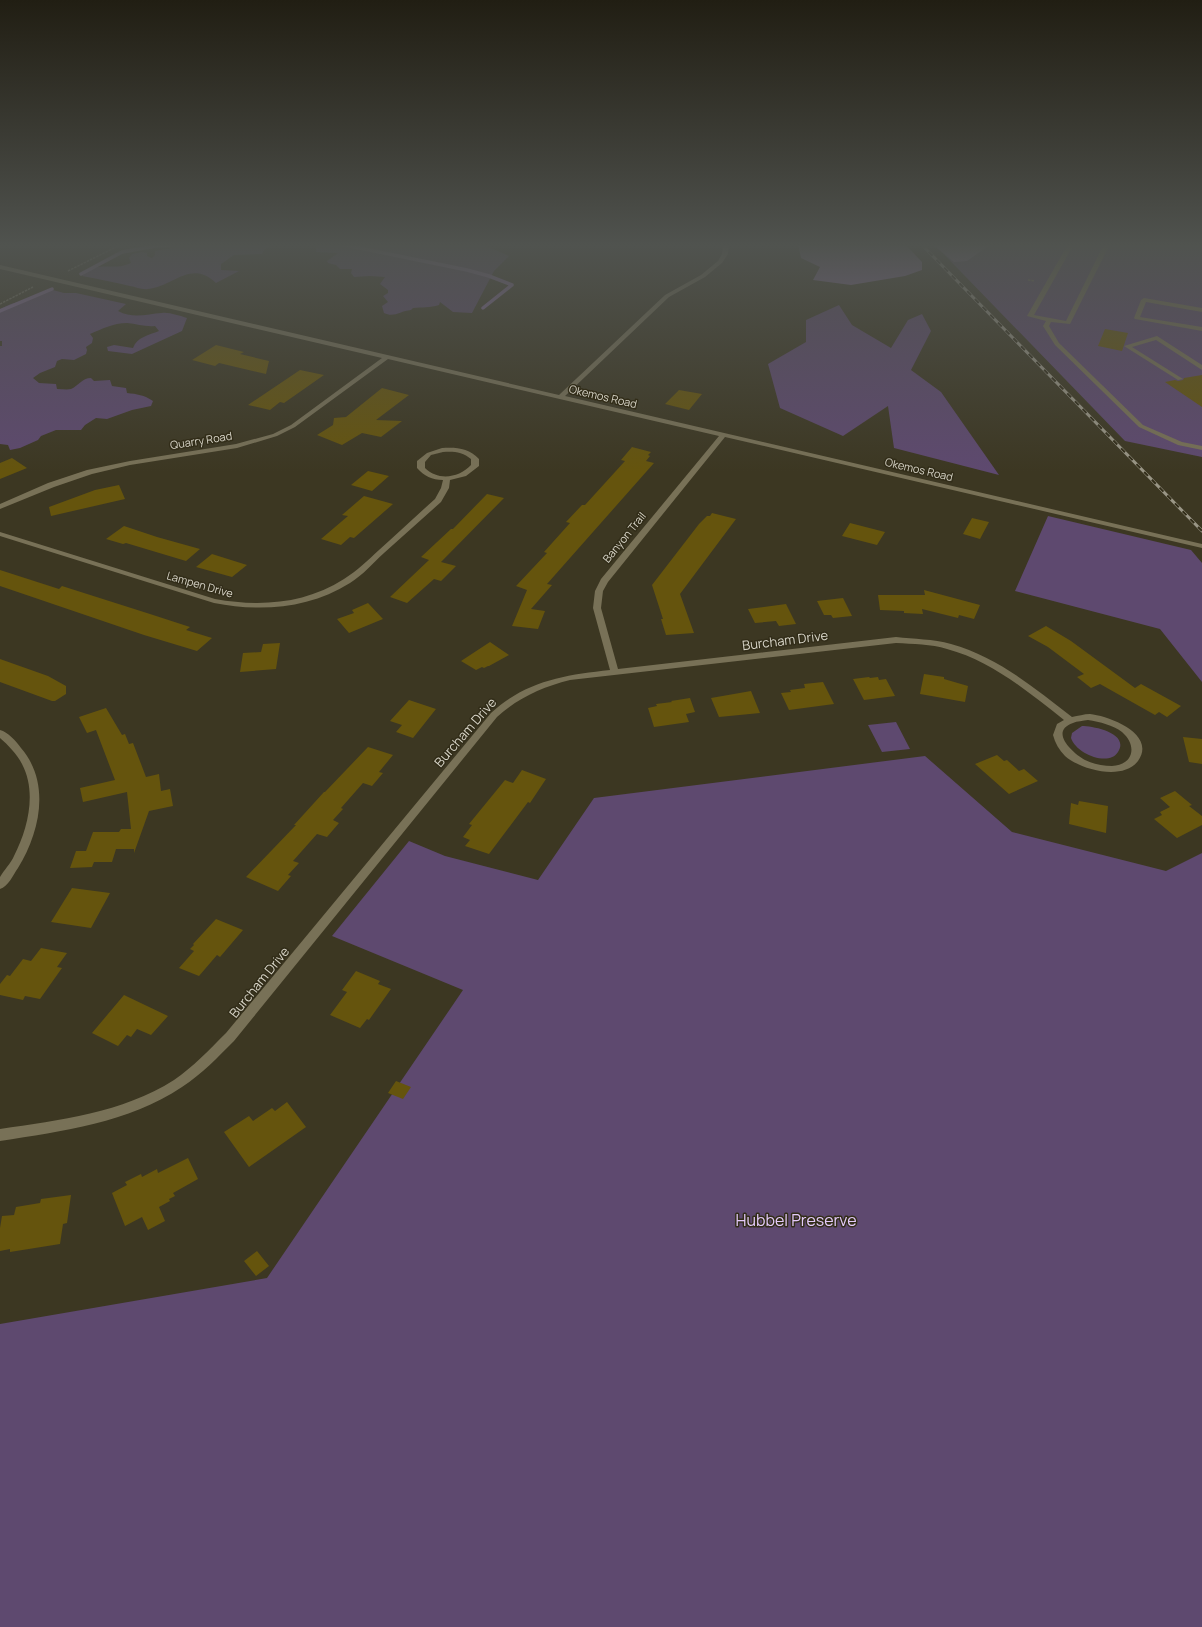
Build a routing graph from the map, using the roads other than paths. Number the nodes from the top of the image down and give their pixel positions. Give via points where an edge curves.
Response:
1 (228, 320) edge
2 (642, 320) edge
3 (1049, 320) joint
4 (1070, 320) edge
5 (1141, 320) edge
6 (1202, 329) edge
7 (1160, 330) junction
8 (387, 357) junction
9 (1202, 368) edge
10 (1180, 379) dead end
11 (560, 397) junction
12 (723, 435) junction
13 (1202, 448) edge
14 (447, 478) junction
15 (0, 507) edge
16 (0, 534) edge
17 (1202, 546) edge
18 (615, 672) junction
19 (1070, 720) junction
20 (0, 733) edge
21 (0, 885) edge
22 (0, 1135) edge

1 - 8 street, Okemos Road
2 - 11 street
3 - 4 street via 1068,323
3 - 13 street via 1046,326 1057,344 1134,420 1158,436
5 - 7 street
6 - 7 street
7 - 9 street
7 - 10 street via 1127,346
8 - 11 street, Okemos Road
8 - 15 street, Quarry Road via 292,426 275,435 237,446 90,472 51,485
11 - 12 street, Okemos Road
12 - 17 street, Okemos Road
12 - 18 street, Banyon Trail via 604,581 597,608
14 - 14 street via 468,473 475,466 475,459 462,451 449,450 435,452 421,461 423,472 433,477
14 - 16 street, Lampen Drive via 446,488 438,500 357,574 322,594 278,605 238,605 214,601
18 - 19 street, Burcham Drive via 896,640 927,642 959,648 1002,668
18 - 22 street, Burcham Drive via 554,681 524,692 502,706 230,1037 186,1080 147,1102 104,1118
19 - 19 street via 1059,728 1058,741 1067,754 1076,760 1096,768 1111,769 1125,766 1136,757 1137,751 1132,737 1118,726 1098,718
20 - 21 street via 16,748 27,765 35,793 31,826 25,844

